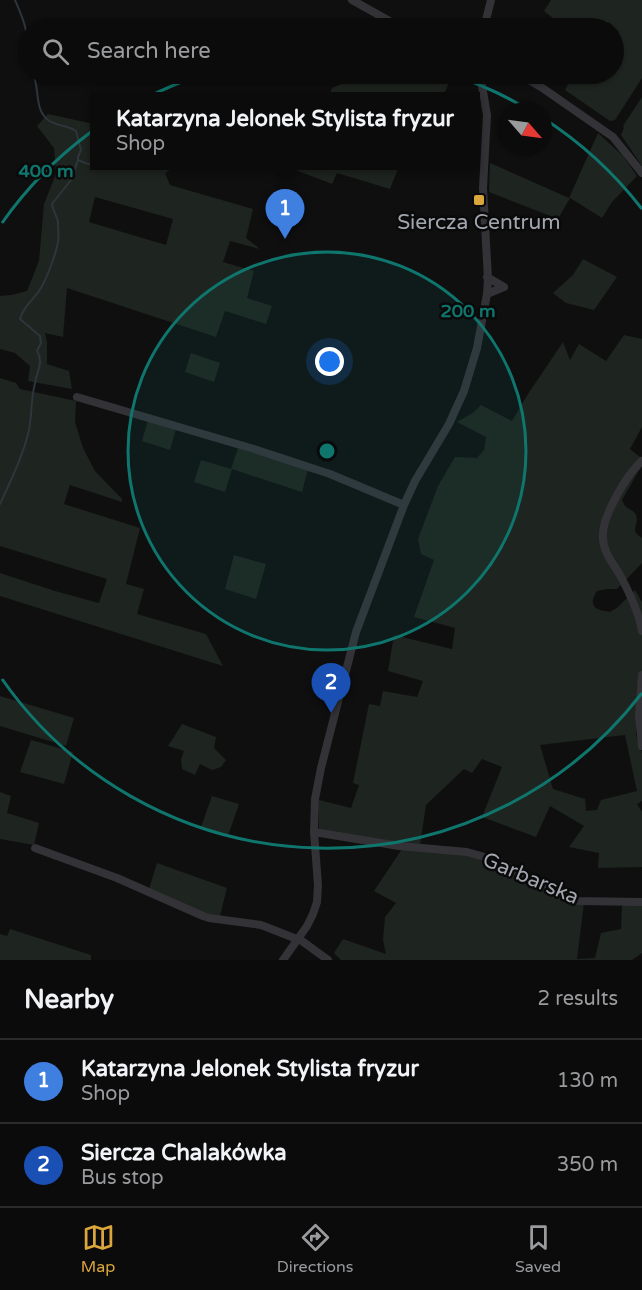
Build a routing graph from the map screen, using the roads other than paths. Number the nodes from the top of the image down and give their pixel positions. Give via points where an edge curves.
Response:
1 (352, 0) edge
2 (491, 0) edge
3 (384, 18) edge
4 (486, 18) edge
5 (482, 84) edge
6 (536, 84) edge
7 (642, 173) edge
8 (487, 277) junction
9 (487, 294) junction
10 (78, 398) dead end
11 (642, 461) edge
12 (404, 505) junction
13 (642, 631) edge
14 (642, 675) edge
15 (642, 746) edge
16 (314, 832) junction
17 (35, 848) dead end
18 (642, 902) edge
19 (298, 940) junction
20 (283, 960) edge
21 (328, 960) edge

1 - 3 street
2 - 4 street
5 - 8 street via 487,115 483,188
6 - 7 street via 613,137
8 - 9 street
8 - 9 street via 504,287
9 - 12 street via 464,391
10 - 12 street via 254,449 330,474
11 - 13 street via 623,484 603,530 607,553
12 - 16 street via 347,662 317,784
14 - 15 street
16 - 18 street, Garbarska via 467,852 492,859 578,901
16 - 19 street via 318,895 314,914
17 - 19 street via 203,916 261,925
19 - 20 street
19 - 21 street

